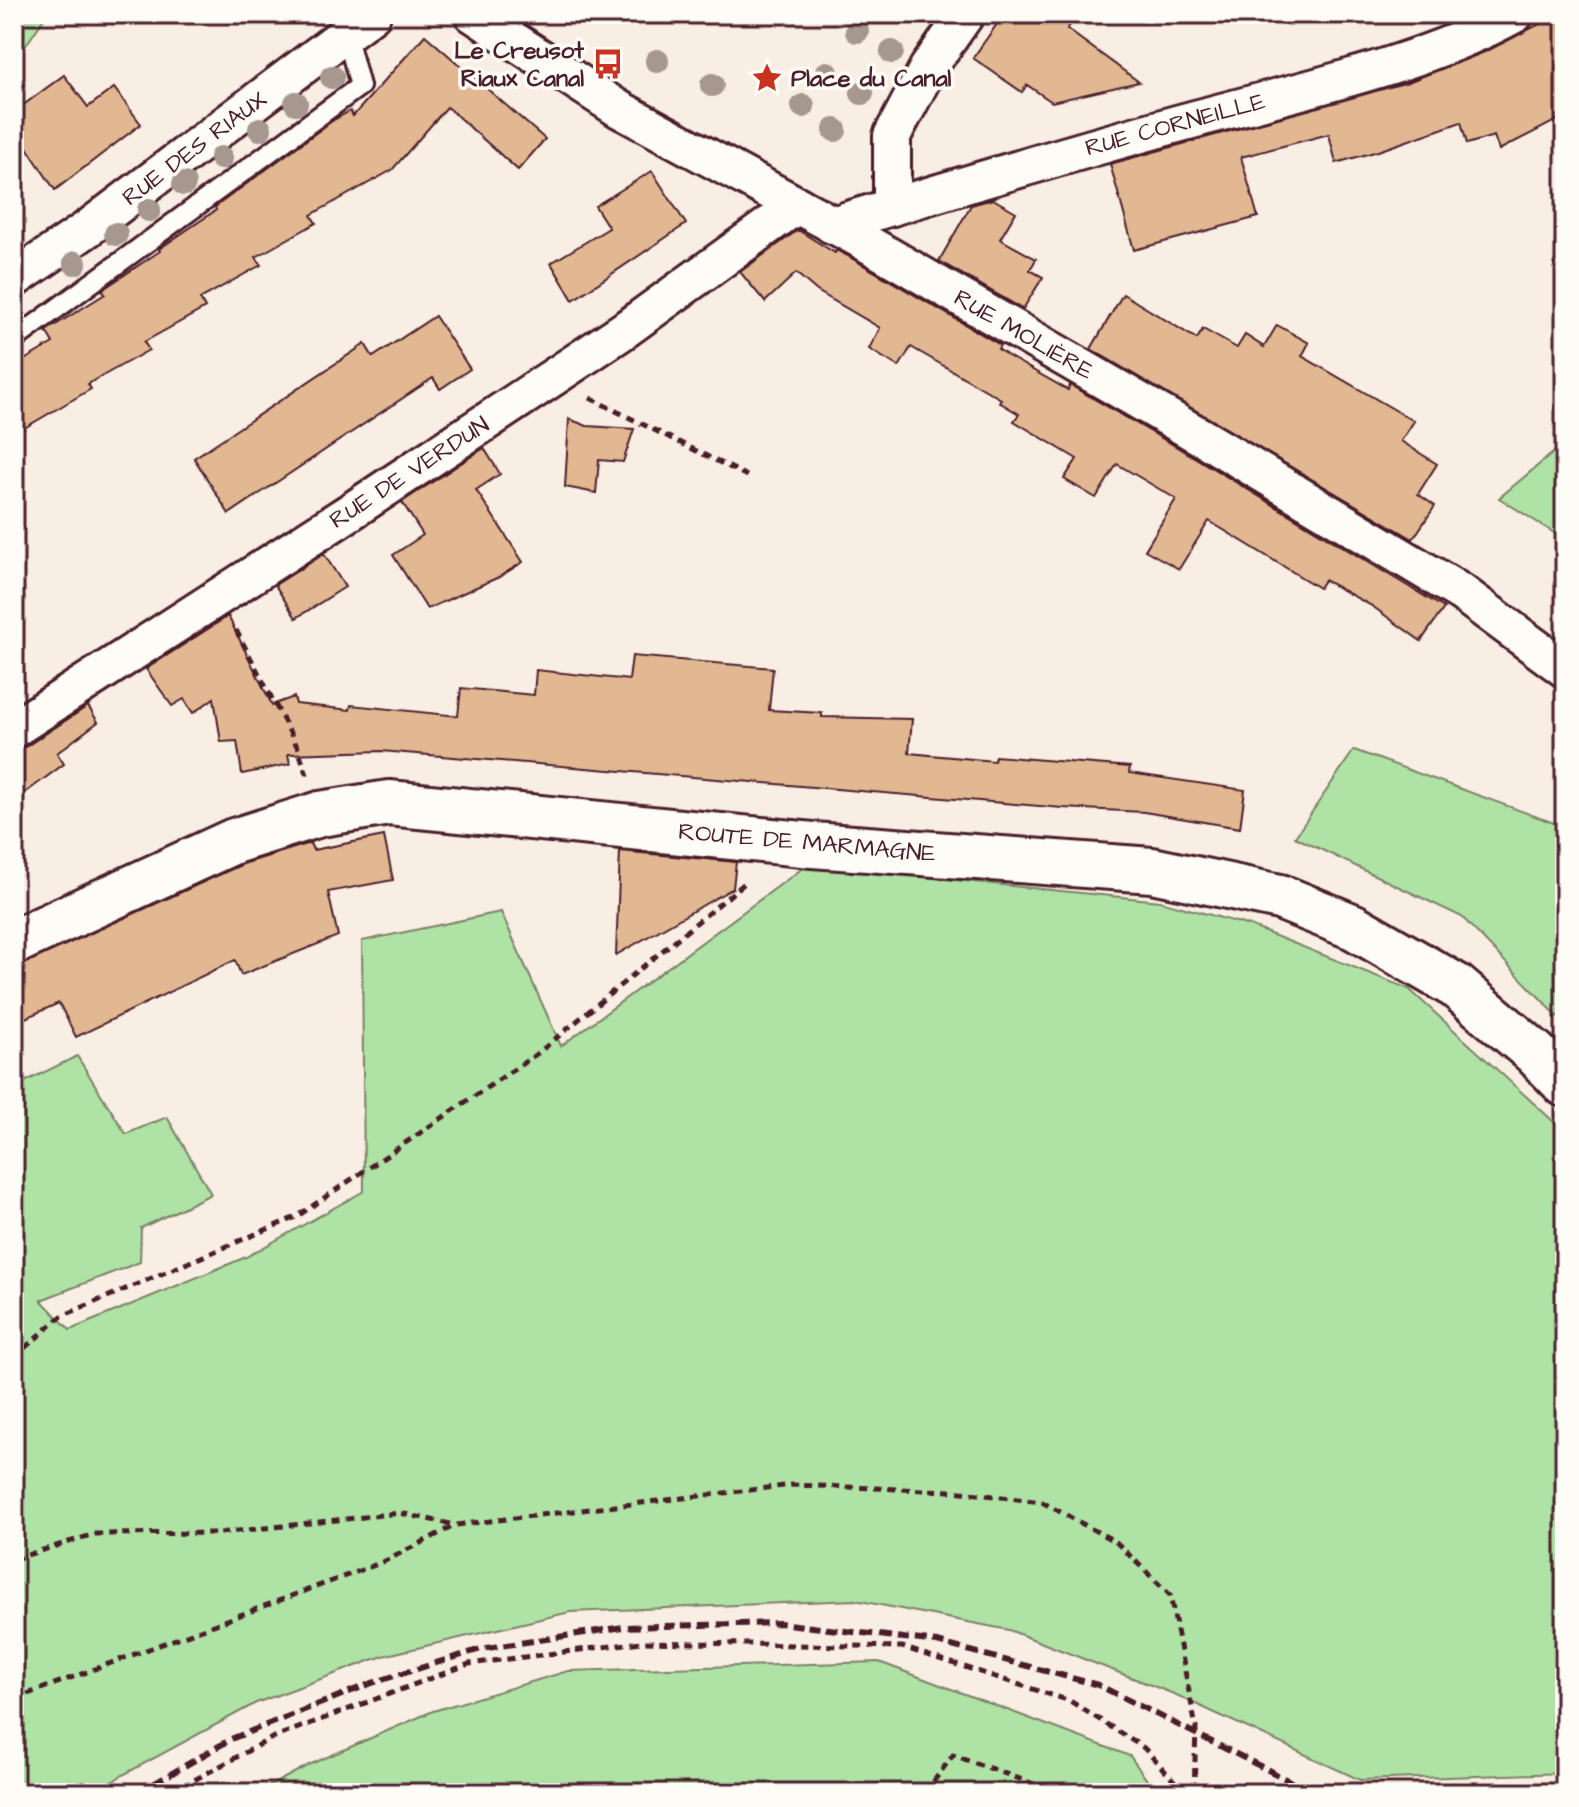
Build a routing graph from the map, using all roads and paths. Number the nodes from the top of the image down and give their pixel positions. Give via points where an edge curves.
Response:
1 (473, 14) edge
2 (966, 14) edge
3 (1515, 14) edge
4 (359, 24) edge
5 (797, 205) junction
6 (892, 207) junction
7 (832, 225) junction
8 (14, 279) edge
9 (14, 340) edge
10 (552, 378) junction
11 (747, 476) dead end
12 (217, 598) junction
13 (1565, 669) edge
14 (14, 729) edge
15 (320, 814) junction
16 (793, 843) junction
17 (14, 942) edge
18 (1565, 1084) edge
19 (14, 1357) edge
20 (456, 1525) junction
21 (14, 1559) edge
22 (14, 1699) edge
23 (170, 1793) edge
24 (925, 1793) edge
25 (1094, 1793) edge
26 (1185, 1793) edge
27 (1194, 1793) edge

1 - 5 street, RUE MOLIÈRE via 619,109
2 - 6 street via 928,68 892,136
3 - 6 street, RUE CORNEILLE via 1389,66
4 - 8 street, RUE DES RIAUX
4 - 9 lane via 360,86
5 - 7 street, RUE MOLIÈRE
5 - 10 street, RUE DE VERDUN
6 - 7 street, RUE CORNEILLE
7 - 13 street, RUE MOLIÈRE via 1462,593
10 - 11 path
10 - 12 street, RUE DE VERDUN
12 - 14 street, RUE DE VERDUN
12 - 15 path via 298,748
15 - 16 street, ROUTE DE MARMAGNE via 389,803
15 - 17 street, ROUTE DE MARMAGNE via 234,841
16 - 18 street, ROUTE DE MARMAGNE via 1152,870 1280,897 1354,927 1456,986
16 - 19 path via 538,1053 296,1217 62,1316
20 - 21 path via 400,1513 220,1533 95,1534
20 - 22 path via 383,1562
20 - 27 path via 792,1485 953,1491 1042,1502 1116,1542 1170,1595 1196,1727
23 - 26 path via 272,1738 469,1664 642,1642 902,1647 1070,1701 1144,1748
24 - 25 path via 953,1755 1045,1788

